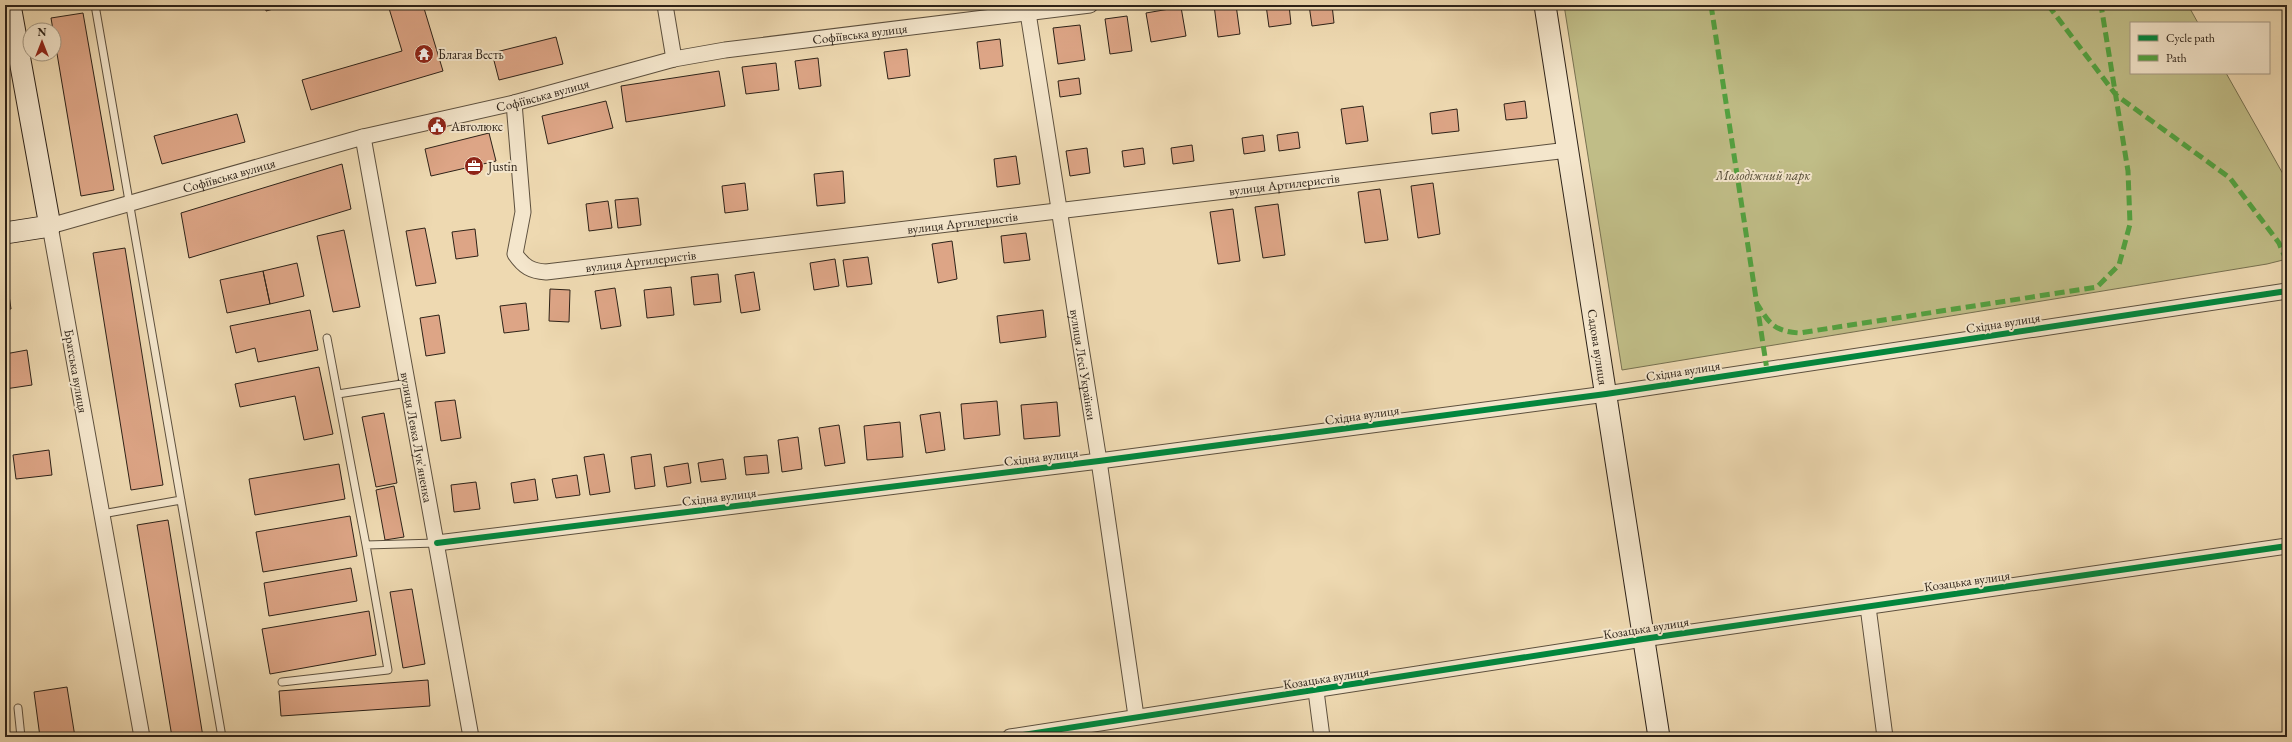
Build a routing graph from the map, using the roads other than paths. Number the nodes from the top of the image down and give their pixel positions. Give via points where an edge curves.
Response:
1 (95, 5) edge
2 (665, 5) edge
3 (1090, 5) edge
4 (1545, 5) edge
5 (13, 6) edge
6 (1028, 13) junction
7 (674, 59) junction
8 (514, 103) junction
9 (363, 137) junction
10 (1568, 150) junction
11 (131, 204) junction
12 (1058, 212) junction
13 (50, 226) junction
14 (5, 233) edge
15 (2287, 291) edge
16 (327, 338) dead end
17 (408, 383) junction
18 (338, 394) junction
19 (1606, 394) junction
20 (1099, 461) junction
21 (181, 500) junction
22 (102, 514) junction
23 (437, 542) junction
24 (366, 545) junction
25 (2287, 546) edge
26 (1868, 607) junction
27 (1643, 639) junction
28 (282, 682) dead end
29 (1316, 691) junction
30 (18, 708) dead end
31 (1136, 716) junction
32 (21, 737) edge
33 (142, 737) edge
34 (222, 737) edge
35 (471, 737) edge
36 (1010, 737) edge
37 (1322, 737) edge
38 (1659, 737) edge
39 (1884, 737) edge

1 - 11 lane
2 - 7 street
3 - 6 street, Софіївська вулиця
4 - 10 street, Садова вулиця
5 - 13 street, Братська вулиця
6 - 7 street, Софіївська вулиця via 725,50
6 - 12 street, вулиця Лесі Українки
7 - 8 street, Софіївська вулиця
8 - 9 street, Софіївська вулиця
8 - 12 street, вулиця Артилеристів via 523,212 515,254 531,271 546,272
9 - 11 street, Софіївська вулиця
9 - 17 street, вулиця Левка Лук'яненка
10 - 12 street, вулиця Артилеристів
10 - 19 street, Садова вулиця
11 - 13 street, Софіївська вулиця
11 - 21 lane
12 - 20 street, вулиця Лесі Українки
13 - 14 street, Софіївська вулиця
13 - 22 street, Братська вулиця
15 - 19 street, Східна вулиця
16 - 18 lane
17 - 18 lane
17 - 23 street, вулиця Левка Лук'яненка
18 - 24 lane
19 - 20 street, Східна вулиця
19 - 27 street, Садова вулиця
20 - 23 street, Східна вулиця
20 - 31 street, вулиця Лесі Українки
21 - 22 lane
21 - 34 lane
22 - 33 street, Братська вулиця
23 - 24 lane
23 - 35 street, вулиця Левка Лук'яненка
24 - 28 lane via 388,670
25 - 26 street, Козацька вулиця
26 - 27 street, Козацька вулиця
26 - 39 street
27 - 29 street, Козацька вулиця
27 - 38 street, Садова вулиця
29 - 31 street, Козацька вулиця
29 - 37 street
30 - 32 lane
31 - 36 street, Козацька вулиця

